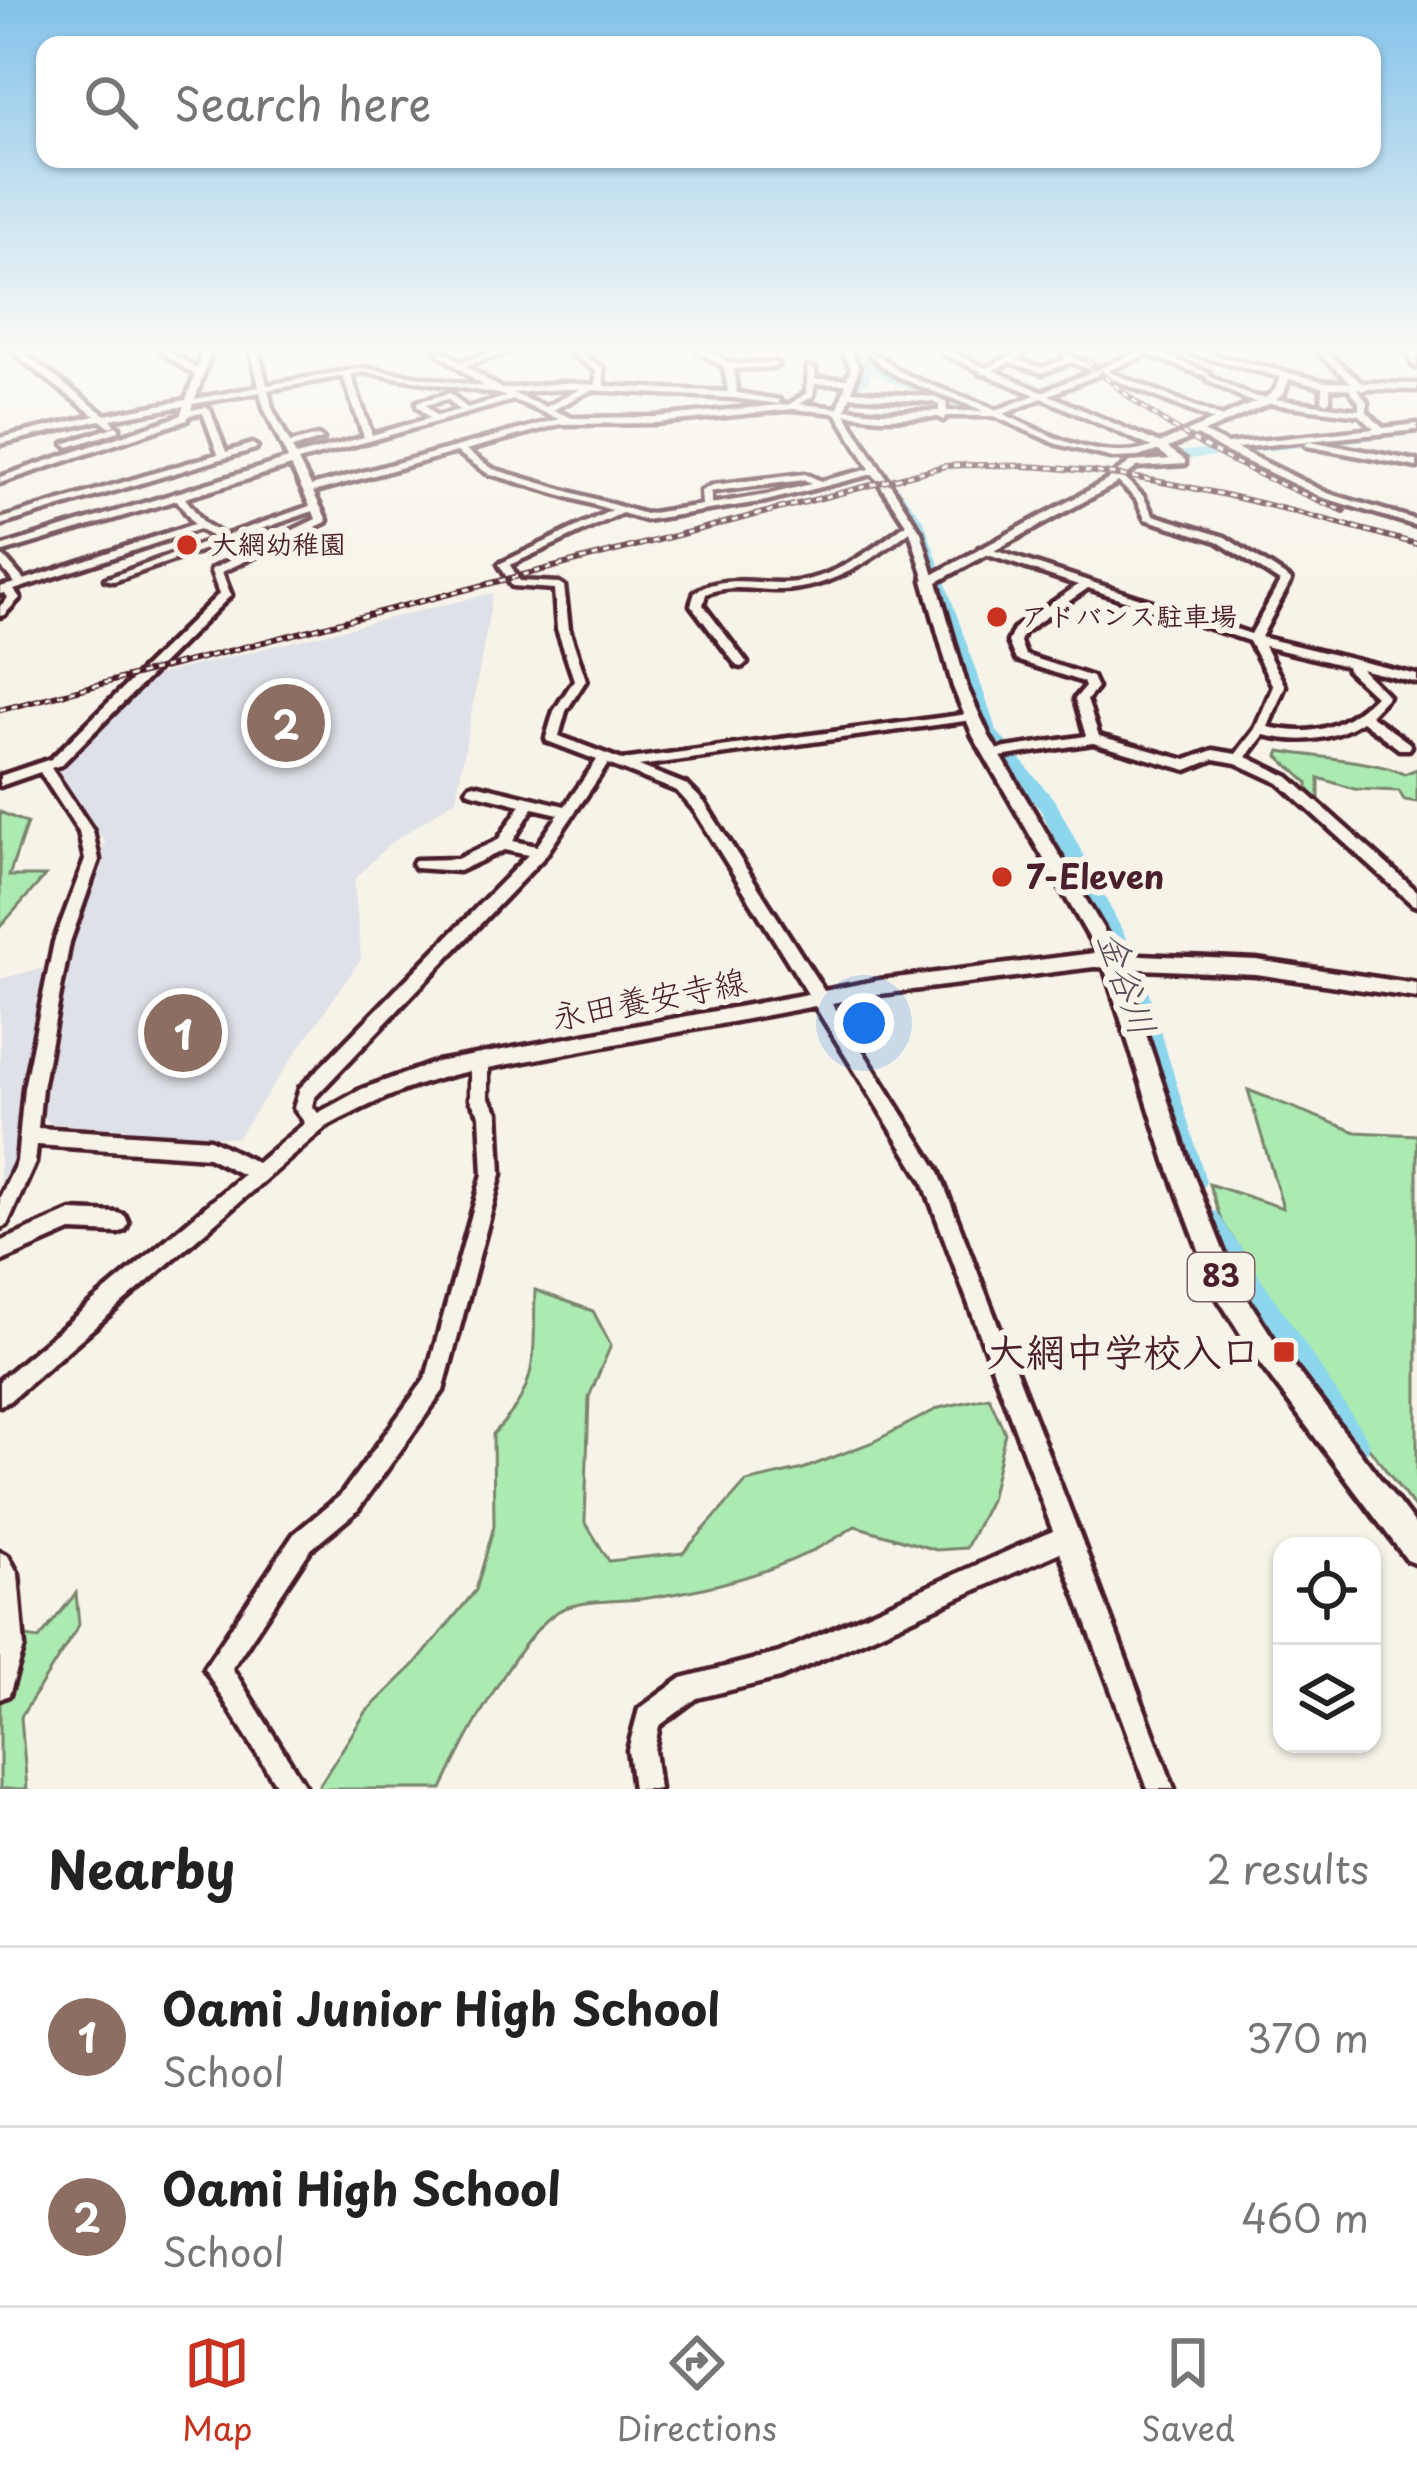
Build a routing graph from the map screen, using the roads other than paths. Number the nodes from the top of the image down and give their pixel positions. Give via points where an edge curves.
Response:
1 (94, 435) edge
2 (130, 435) edge
3 (215, 435) edge
4 (281, 435) edge
5 (369, 435) edge
6 (382, 435) edge
7 (511, 435) edge
8 (854, 435) edge
9 (1049, 435) edge
10 (1133, 435) edge
11 (1193, 435) edge
12 (1208, 435) edge
13 (1339, 435) edge
14 (1375, 435) edge
15 (127, 437) joint
16 (318, 439) dead end
17 (370, 439) junction
18 (69, 444) dead end
19 (1310, 444) junction
20 (252, 447) dead end
21 (286, 447) junction
22 (1160, 447) junction
23 (459, 449) junction
24 (1229, 450) junction
25 (222, 454) junction
26 (293, 461) junction
27 (1417, 464) edge
28 (873, 471) junction
29 (1, 478) edge
30 (1119, 478) junction
31 (308, 490) junction
32 (178, 495) junction
33 (314, 508) junction
34 (621, 510) junction
35 (0, 522) edge
36 (1417, 523) edge
37 (200, 525) junction
38 (911, 525) junction
39 (225, 538) junction
40 (983, 550) junction
41 (249, 552) junction
42 (0, 555) edge
43 (110, 579) dead end
44 (930, 580) junction
45 (21, 583) junction
46 (1086, 584) junction
47 (4, 590) edge
48 (0, 614) edge
49 (1254, 639) junction
50 (741, 663) dead end
51 (1348, 665) junction
52 (1417, 679) edge
53 (972, 716) junction
54 (1363, 716) junction
55 (1261, 730) junction
56 (1093, 739) junction
57 (1404, 746) dead end
58 (993, 754) junction
59 (1240, 759) junction
60 (612, 762) junction
61 (45, 769) junction
62 (0, 781) edge
63 (474, 789) dead end
64 (530, 802) junction
65 (566, 811) junction
66 (503, 844) junction
67 (540, 852) junction
68 (420, 864) dead end
69 (1417, 900) edge
70 (1112, 959) junction
71 (1417, 992) edge
72 (822, 997) junction
73 (479, 1061) junction
74 (316, 1124) junction
75 (29, 1136) junction
76 (255, 1172) junction
77 (0, 1218) edge
78 (118, 1223) dead end
79 (0, 1252) edge
80 (0, 1394) edge
81 (1068, 1536) junction
82 (1417, 1550) edge
83 (0, 1564) edge
84 (0, 1686) edge
85 (294, 1789) edge
86 (646, 1789) edge
87 (1161, 1789) edge

1 - 18 street
2 - 15 street
3 - 25 street
4 - 21 street
5 - 17 street
6 - 17 street
7 - 23 street
8 - 28 street
9 - 22 street via 1136,455
10 - 22 street
11 - 22 main road
12 - 24 street
13 - 24 street
14 - 19 street
15 - 29 street
16 - 21 street
17 - 26 street
19 - 24 street
19 - 27 street
20 - 25 street
21 - 26 street
22 - 30 main road via 1181,462 1134,464
23 - 31 street
23 - 34 street via 490,471
24 - 36 street via 1329,496
25 - 35 street
26 - 31 street
26 - 32 street
28 - 34 street via 822,485 805,476 713,488 706,504 645,517
28 - 38 street
30 - 40 main road
30 - 49 street via 1150,517 1221,539 1286,581
31 - 33 street
32 - 37 street
32 - 42 street
33 - 39 street
33 - 41 street via 322,520
34 - 60 street via 504,568 522,586 559,586 562,629 580,680 552,738
37 - 39 street
37 - 45 street
38 - 44 street
38 - 50 street via 836,574 780,587 725,581 701,592 698,605
39 - 41 street
39 - 43 street
40 - 44 main road
40 - 46 street
41 - 61 street via 216,571 223,601
42 - 45 street
44 - 53 main road, 83
45 - 47 street
46 - 49 street
46 - 56 street via 1018,631 1014,642 1020,657 1088,680 1082,700
47 - 48 street via 14,598
49 - 51 street
49 - 55 street via 1279,686
51 - 52 street
51 - 54 street via 1382,693
53 - 58 main road, 83
53 - 60 street
54 - 55 street via 1341,731 1305,738
54 - 57 street
55 - 59 street
56 - 58 street
56 - 59 street via 1187,766 1213,754
58 - 70 main road, 83
59 - 69 street via 1284,779
60 - 65 street
60 - 72 street via 682,788 699,806
61 - 62 street
61 - 75 street via 86,831 92,860 62,942
63 - 64 street
64 - 65 street
64 - 66 street
65 - 67 street
66 - 67 street
66 - 68 street via 459,865
67 - 74 street via 306,1094 303,1108
70 - 71 street, 永田養安寺線 via 1256,967
70 - 72 street, 永田養安寺線
70 - 82 main road, 83 via 1225,1286
72 - 73 street, 永田養安寺線
72 - 81 street via 931,1176
73 - 74 street, 永田養安寺線 via 393,1084
73 - 85 street via 492,1174 435,1383 349,1503 302,1542 218,1668
74 - 76 street, 永田養安寺線
75 - 76 street via 210,1148
75 - 77 street via 26,1163
76 - 80 street, 永田養安寺線
78 - 79 street via 71,1221
81 - 86 street via 780,1664 691,1687 648,1718 641,1750
81 - 87 street
83 - 84 street via 12,1647

